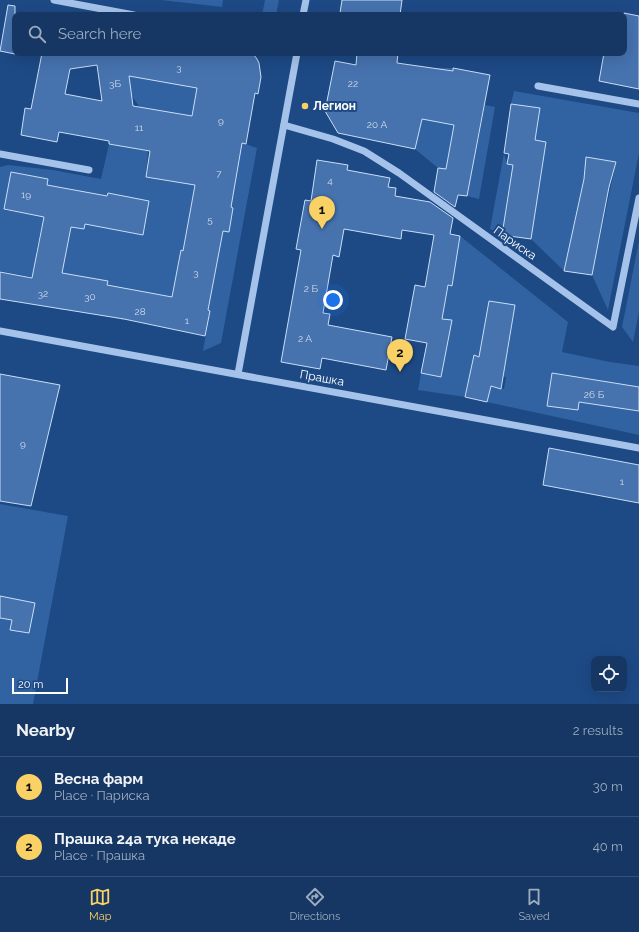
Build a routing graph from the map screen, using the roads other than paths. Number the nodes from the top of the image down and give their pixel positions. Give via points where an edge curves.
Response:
1 (54, 0) edge
2 (306, 0) edge
3 (118, 12) edge
4 (304, 12) edge
5 (296, 56) edge
6 (538, 86) dead end
7 (639, 104) edge
8 (284, 125) junction
9 (0, 152) edge
10 (89, 170) dead end
11 (639, 198) edge
12 (0, 331) edge
13 (238, 374) junction
14 (639, 448) edge

1 - 3 street
2 - 4 street
5 - 8 street
6 - 7 street
8 - 11 street, Париска via 332,138 364,151 399,173 614,328
8 - 13 street
9 - 10 street
12 - 13 street, Прашка
13 - 14 street, Прашка

